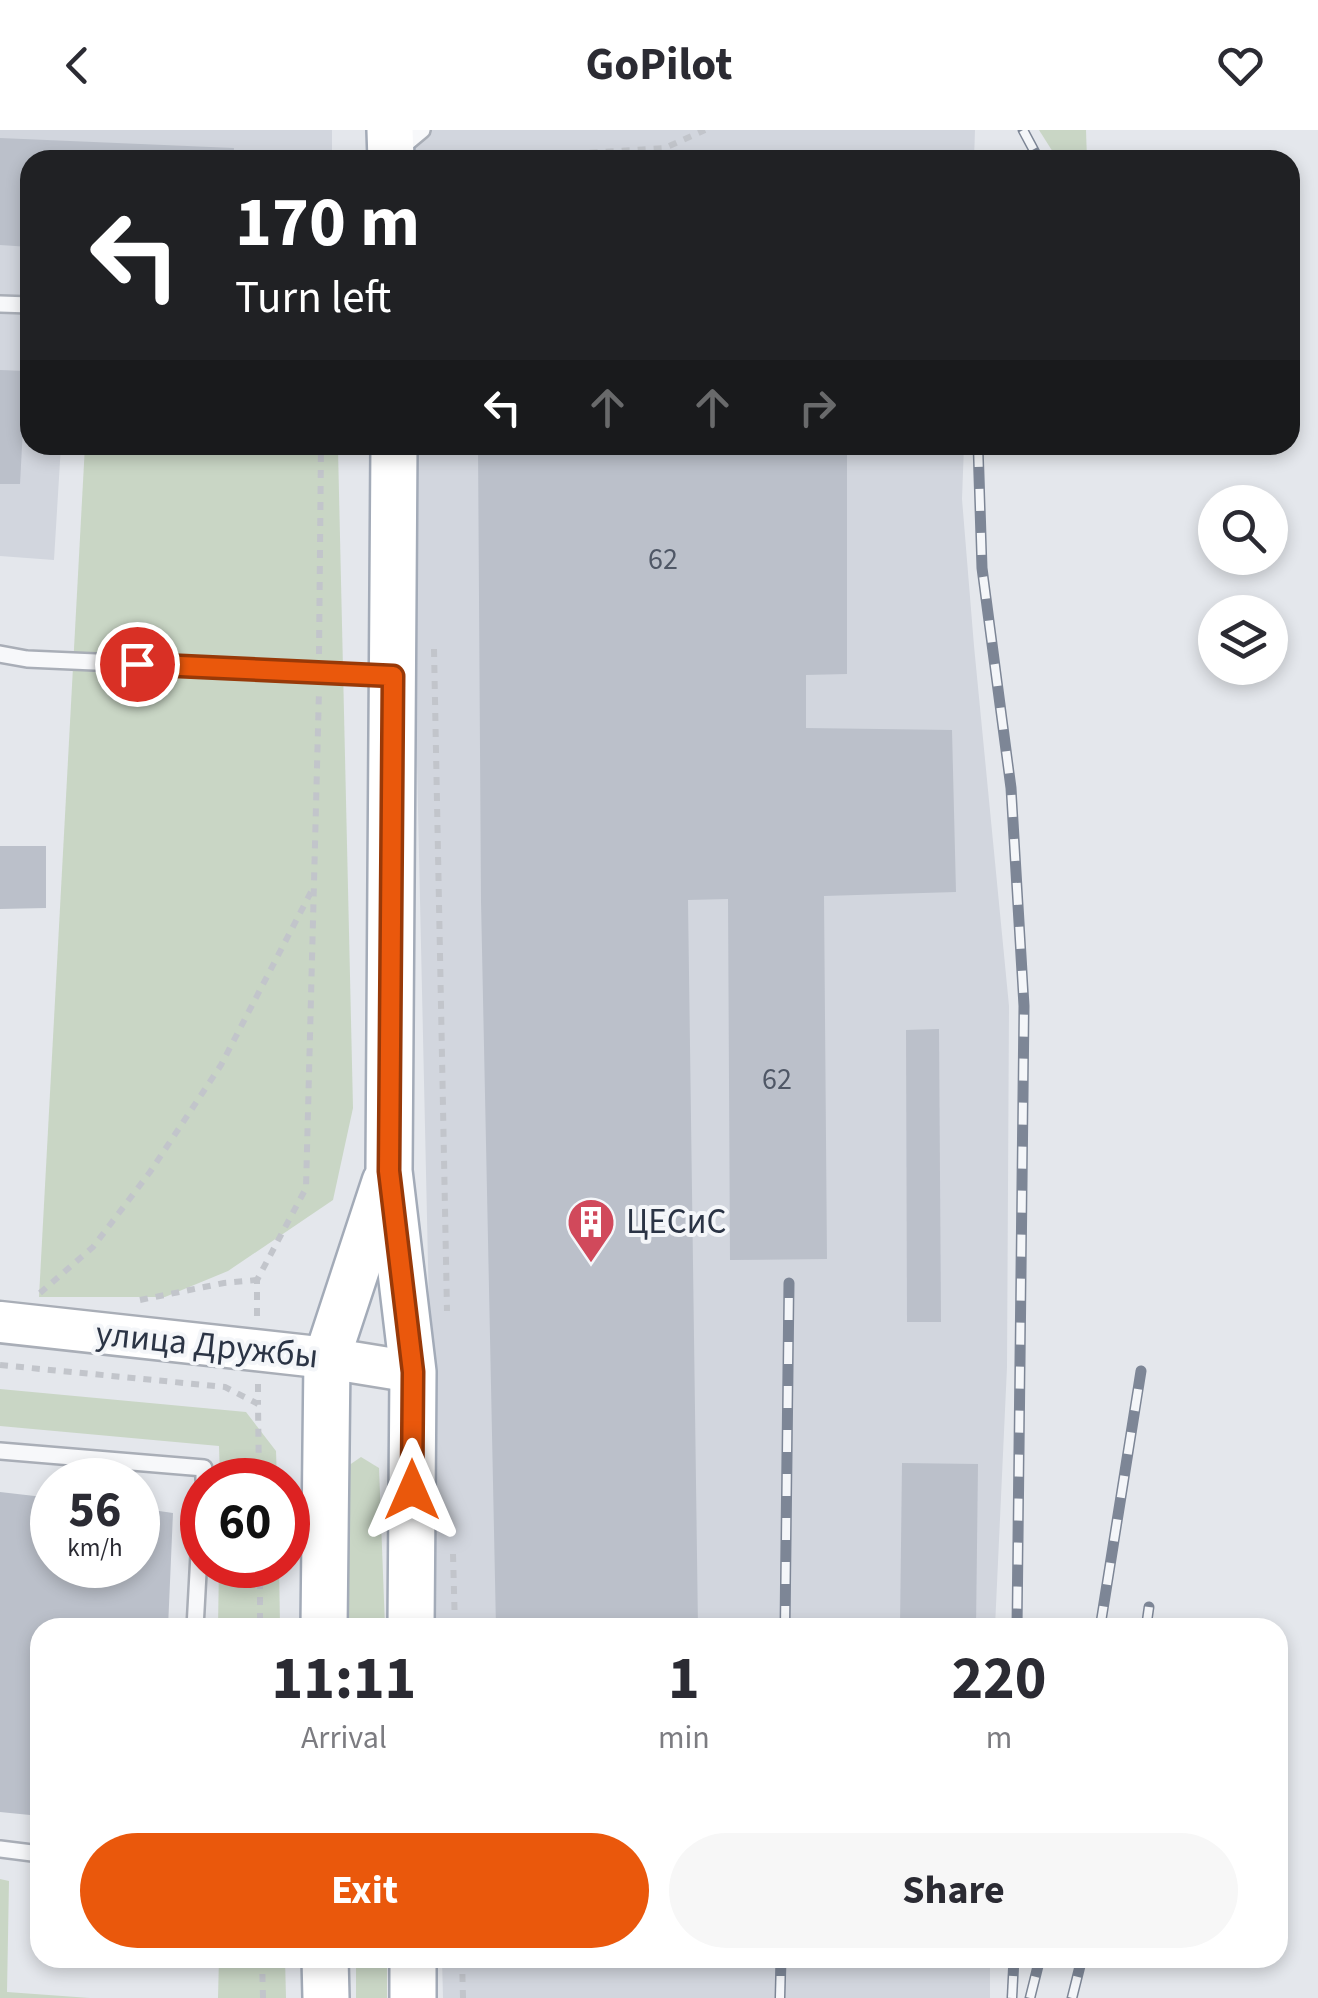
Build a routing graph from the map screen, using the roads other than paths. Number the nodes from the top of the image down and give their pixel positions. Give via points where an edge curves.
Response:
1 (394, 455) edge
2 (0, 654) edge
3 (393, 676) junction
4 (389, 1171) junction
5 (13, 1308) edge
6 (327, 1358) junction
7 (413, 1372) junction
8 (0, 1451) edge
9 (180, 1466) edge
10 (197, 1588) edge
11 (196, 1618) edge
12 (324, 1618) edge
13 (411, 1618) edge
14 (0, 1849) edge
15 (30, 1853) edge
16 (325, 1968) edge
17 (413, 1968) edge
18 (326, 1998) edge
19 (413, 1998) edge

1 - 3 main road
2 - 3 lane
3 - 4 main road
4 - 6 main road
4 - 7 main road
5 - 6 main road, улица Дружбы
6 - 7 main road, улица Дружбы
6 - 12 main road
7 - 13 main road
8 - 9 lane
10 - 11 lane
14 - 15 lane
16 - 18 main road
17 - 19 main road

